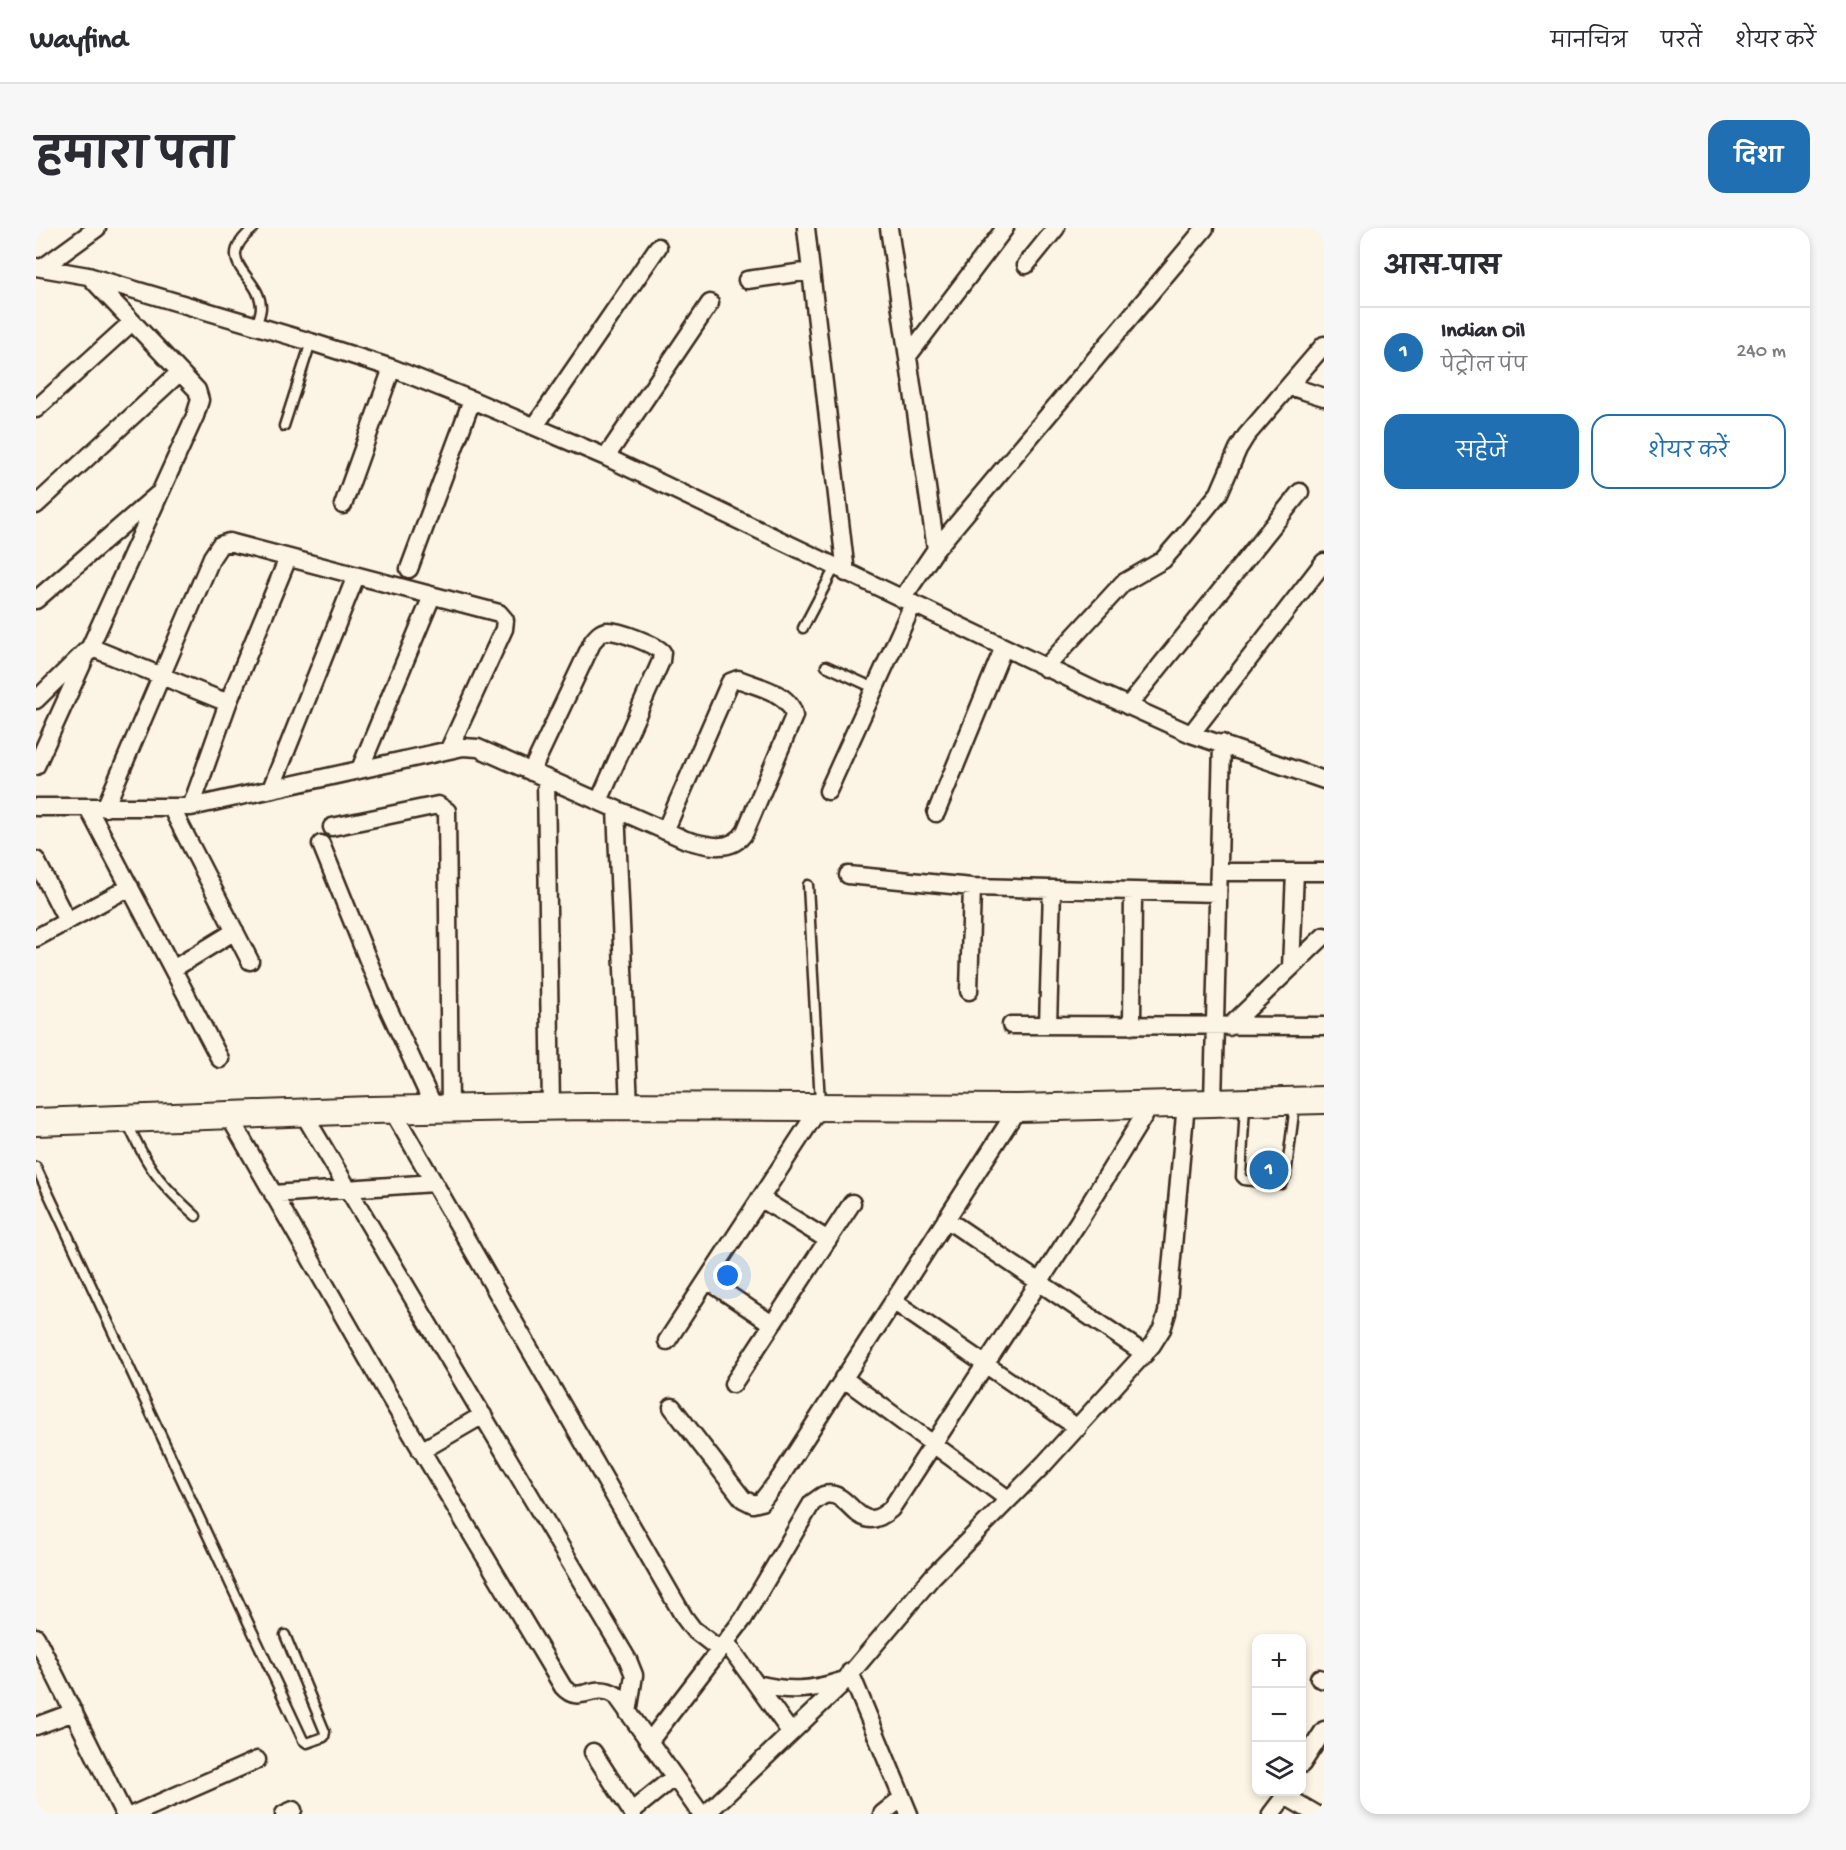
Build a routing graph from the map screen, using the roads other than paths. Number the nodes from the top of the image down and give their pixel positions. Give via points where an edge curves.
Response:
1 (97, 228) edge
2 (254, 228) edge
3 (806, 228) edge
4 (889, 228) edge
5 (1005, 228) edge
6 (1205, 228) edge
7 (1049, 230) edge
8 (658, 248) dead end
9 (1026, 265) dead end
10 (39, 268) edge
11 (812, 271) junction
12 (88, 276) junction
13 (747, 280) dead end
14 (710, 303) dead end
15 (132, 322) junction
16 (256, 326) junction
17 (311, 342) junction
18 (1324, 345) edge
19 (908, 356) junction
20 (392, 368) junction
21 (180, 372) junction
22 (1289, 386) junction
23 (1324, 397) edge
24 (472, 400) junction
25 (36, 409) edge
26 (284, 426) dead end
27 (535, 426) junction
28 (606, 457) junction
29 (162, 490) junction
30 (1300, 492) dead end
31 (36, 505) edge
32 (342, 505) dead end
33 (936, 549) junction
34 (288, 558) junction
35 (1324, 562) edge
36 (409, 569) dead end
37 (841, 570) junction
38 (356, 576) junction
39 (432, 596) junction
40 (36, 600) edge
41 (908, 602) junction
42 (803, 628) dead end
43 (90, 647) junction
44 (1003, 649) junction
45 (826, 666) dead end
46 (1045, 668) junction
47 (162, 676) junction
48 (874, 688) junction
49 (36, 700) edge
50 (228, 703) junction
51 (1128, 706) junction
52 (1191, 734) junction
53 (1222, 743) junction
54 (449, 749) junction
55 (36, 766) edge
56 (360, 769) junction
57 (539, 775) junction
58 (1324, 780) edge
59 (271, 789) junction
60 (828, 791) dead end
61 (598, 801) junction
62 (36, 807) edge
63 (171, 807) junction
64 (191, 807) junction
65 (97, 808) junction
66 (616, 809) junction
67 (936, 813) dead end
68 (332, 826) dead end
69 (665, 831) junction
70 (321, 844) dead end
71 (36, 860) edge
72 (1219, 872) junction
73 (1295, 872) junction
74 (1324, 872) edge
75 (848, 875) dead end
76 (808, 885) dead end
77 (130, 887) junction
78 (972, 887) junction
79 (1052, 889) junction
80 (1133, 891) junction
81 (1218, 893) junction
82 (67, 921) junction
83 (235, 931) junction
84 (1324, 936) edge
85 (36, 938) edge
86 (250, 961) dead end
87 (1291, 967) junction
88 (173, 969) junction
89 (969, 991) dead end
90 (1011, 1025) dead end
91 (1048, 1025) junction
92 (1132, 1026) junction
93 (1324, 1026) edge
94 (1222, 1027) junction
95 (220, 1059) dead end
96 (1295, 1100) junction
97 (1324, 1100) edge
98 (1245, 1101) junction
99 (1213, 1102) junction
100 (1186, 1103) junction
101 (1151, 1104) junction
102 (629, 1106) junction
103 (551, 1107) junction
104 (820, 1107) junction
105 (1018, 1108) junction
106 (442, 1109) junction
107 (392, 1110) junction
108 (303, 1113) junction
109 (229, 1116) junction
110 (125, 1119) junction
111 (36, 1122) edge
112 (36, 1167) edge
113 (434, 1183) junction
114 (349, 1189) junction
115 (273, 1194) junction
116 (760, 1198) junction
117 (852, 1203) dead end
118 (196, 1216) dead end
119 (946, 1219) junction
120 (828, 1240) junction
121 (706, 1280) junction
122 (1039, 1283) junction
123 (893, 1301) junction
124 (772, 1324) junction
125 (667, 1341) dead end
126 (1145, 1354) junction
127 (987, 1363) junction
128 (843, 1378) junction
129 (733, 1384) dead end
130 (672, 1407) dead end
131 (483, 1415) junction
132 (1078, 1428) junction
133 (933, 1444) junction
134 (421, 1451) junction
135 (1008, 1499) junction
136 (285, 1635) dead end
137 (36, 1637) edge
138 (723, 1646) junction
139 (846, 1676) junction
140 (757, 1684) junction
141 (74, 1712) junction
142 (628, 1713) junction
143 (36, 1726) edge
144 (1324, 1730) edge
145 (791, 1733) junction
146 (649, 1742) junction
147 (593, 1752) dead end
148 (1306, 1758) edge
149 (257, 1760) dead end
150 (674, 1778) junction
151 (1284, 1796) edge
152 (1290, 1796) edge
153 (902, 1798) junction
154 (122, 1812) edge
155 (633, 1813) edge
156 (704, 1814) edge
157 (882, 1814) edge
158 (909, 1814) edge
159 (1270, 1814) edge
160 (1316, 1814) edge

1 - 10 street
2 - 16 lane via 237,246 236,256 259,299
3 - 11 street
4 - 19 street
5 - 19 street
6 - 33 street
7 - 9 street
8 - 27 street
10 - 12 street
11 - 13 street
11 - 37 street
12 - 15 street
12 - 16 street
14 - 28 street
15 - 21 street
15 - 25 street
16 - 17 street
17 - 20 street
17 - 26 lane
18 - 22 street
19 - 33 street
20 - 24 street
20 - 32 street
21 - 29 street via 197,390 200,400
21 - 31 street
22 - 23 street
22 - 46 street via 1238,448 1219,493 1163,561 1123,583
24 - 27 street
24 - 36 street
27 - 28 street
28 - 37 street
29 - 40 street
29 - 43 street
30 - 51 street
33 - 41 street
34 - 38 street
34 - 47 street via 229,542 220,545
34 - 50 street
35 - 52 street
37 - 41 street
37 - 42 lane
38 - 39 street
38 - 59 street
39 - 54 street via 499,613 505,620
39 - 56 street
41 - 44 street
41 - 48 street
43 - 47 street
43 - 49 street
43 - 55 street
44 - 46 street
44 - 67 street
45 - 48 lane
46 - 51 street
47 - 50 street
47 - 65 street
48 - 60 street
50 - 64 street
51 - 52 street
52 - 53 street
53 - 58 street
53 - 72 street
54 - 56 street
54 - 57 street via 478,748
56 - 59 street
57 - 61 street
57 - 61 street via 593,641 600,633 609,631 656,646 662,652 661,661
57 - 103 street
59 - 64 street
61 - 66 street
62 - 65 street
63 - 64 street
63 - 65 street
63 - 83 street
65 - 77 street
66 - 69 street
66 - 102 street
68 - 106 street via 438,805 447,812
69 - 69 street via 708,846 740,841 794,716 793,706 787,700 738,679 730,682
70 - 106 street via 383,997
71 - 82 street
72 - 73 street
72 - 81 street
73 - 74 street
73 - 87 street
75 - 78 street
76 - 104 lane
77 - 82 street
77 - 88 street
78 - 79 street
78 - 89 street
79 - 80 street
79 - 91 street
80 - 81 street
80 - 92 street
81 - 94 street
82 - 85 street
83 - 86 street
83 - 88 street
84 - 87 street
87 - 94 street
88 - 95 street
90 - 91 street
91 - 92 street
92 - 94 street
93 - 94 street
94 - 99 street
96 - 97 main road
96 - 98 main road
96 - 98 lane via 1286,1176 1281,1184 1241,1177
98 - 99 main road
99 - 100 main road
100 - 101 main road
100 - 126 street via 1167,1313 1162,1329
101 - 105 main road
101 - 122 street
102 - 103 main road
102 - 104 main road
103 - 106 main road
104 - 105 main road
104 - 116 street
105 - 119 street
106 - 107 main road
107 - 108 main road
107 - 113 street
108 - 109 main road
108 - 114 street
109 - 110 main road
109 - 115 street
110 - 111 main road
110 - 118 lane via 150,1170
112 - 136 lane via 307,1743 324,1737 325,1732
113 - 114 street
113 - 138 street via 684,1617 693,1629
114 - 115 street
114 - 131 street
115 - 134 street
116 - 120 street
116 - 121 street
117 - 120 street
119 - 122 street
119 - 123 street
120 - 124 street
121 - 124 street
121 - 125 street
122 - 126 street
122 - 127 street
123 - 127 street
123 - 128 street
124 - 129 street
126 - 132 street
127 - 132 street
127 - 133 street
128 - 130 street via 769,1493 753,1504 743,1499
128 - 133 street
131 - 134 street
131 - 142 street via 628,1660 634,1675
132 - 135 street
133 - 135 street
133 - 138 street via 882,1518 862,1517 836,1496 824,1495 812,1503 765,1586
134 - 142 street via 563,1687 578,1696 606,1689 616,1695
135 - 139 street via 933,1576
137 - 141 street
138 - 140 street
138 - 146 street
139 - 140 street via 815,1690 786,1691
139 - 145 street
139 - 153 street
140 - 145 street
141 - 143 street
141 - 154 street
142 - 146 street
144 - 148 street
145 - 156 street
146 - 150 street
147 - 155 street
149 - 154 street
150 - 155 street
150 - 156 street
151 - 159 street
152 - 160 street
153 - 157 street
153 - 158 street

